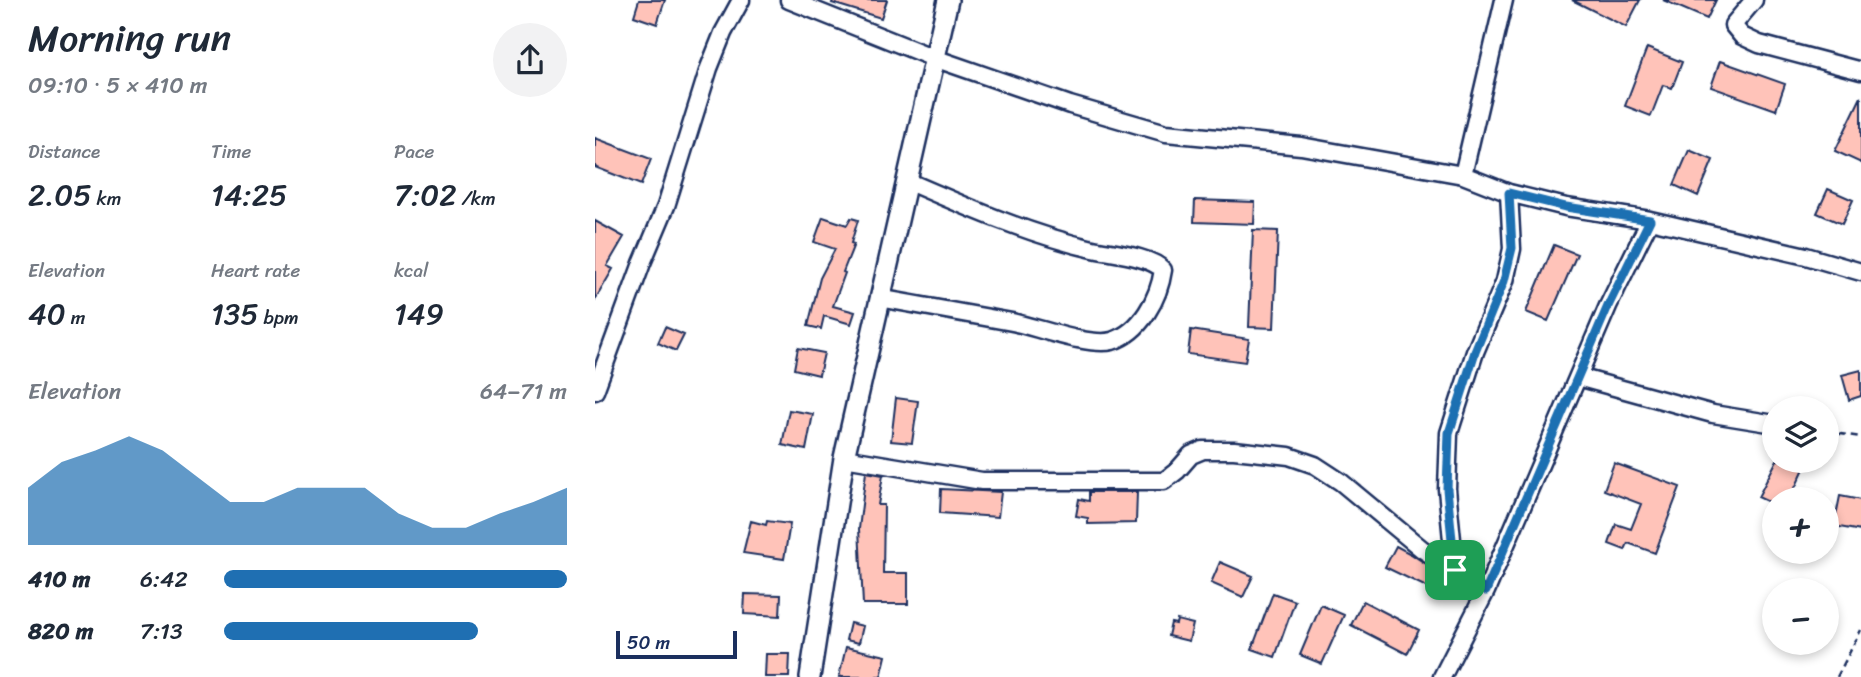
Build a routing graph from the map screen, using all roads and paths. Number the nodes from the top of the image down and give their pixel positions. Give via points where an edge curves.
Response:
1 (741, 0) edge
2 (789, 0) edge
3 (948, 0) edge
4 (1504, 0) edge
5 (1754, 0) edge
6 (934, 58) junction
7 (1861, 71) edge
8 (1463, 175) junction
9 (907, 181) junction
10 (1509, 193) junction
11 (1650, 220) junction
12 (1861, 272) edge
13 (879, 298) junction
14 (1578, 377) junction
15 (595, 391) edge
16 (1762, 422) edge
17 (1839, 434) edge
18 (1861, 437) edge
19 (843, 458) junction
20 (1455, 570) junction
21 (1486, 591) junction
22 (1861, 630) edge
23 (810, 677) edge
24 (1442, 677) edge
25 (1837, 677) edge

1 - 15 street via 709,68 666,206
2 - 6 street
3 - 6 street
4 - 8 street
5 - 7 street via 1733,25 1742,36
6 - 8 street via 1166,134 1301,146
6 - 9 street
8 - 10 street
9 - 13 street
9 - 13 street via 1005,223 1154,262 1163,270 1160,290 1133,329 1109,342
10 - 11 street
10 - 20 street via 1512,248 1504,281 1449,433 1447,489
11 - 12 street
11 - 14 street
13 - 19 street
14 - 16 street via 1713,414
14 - 21 street
17 - 18 path
19 - 20 street via 982,481 1164,481 1184,460 1203,450 1289,456 1315,465 1341,482 1422,549
19 - 23 street
20 - 21 street
21 - 24 street
22 - 25 path

